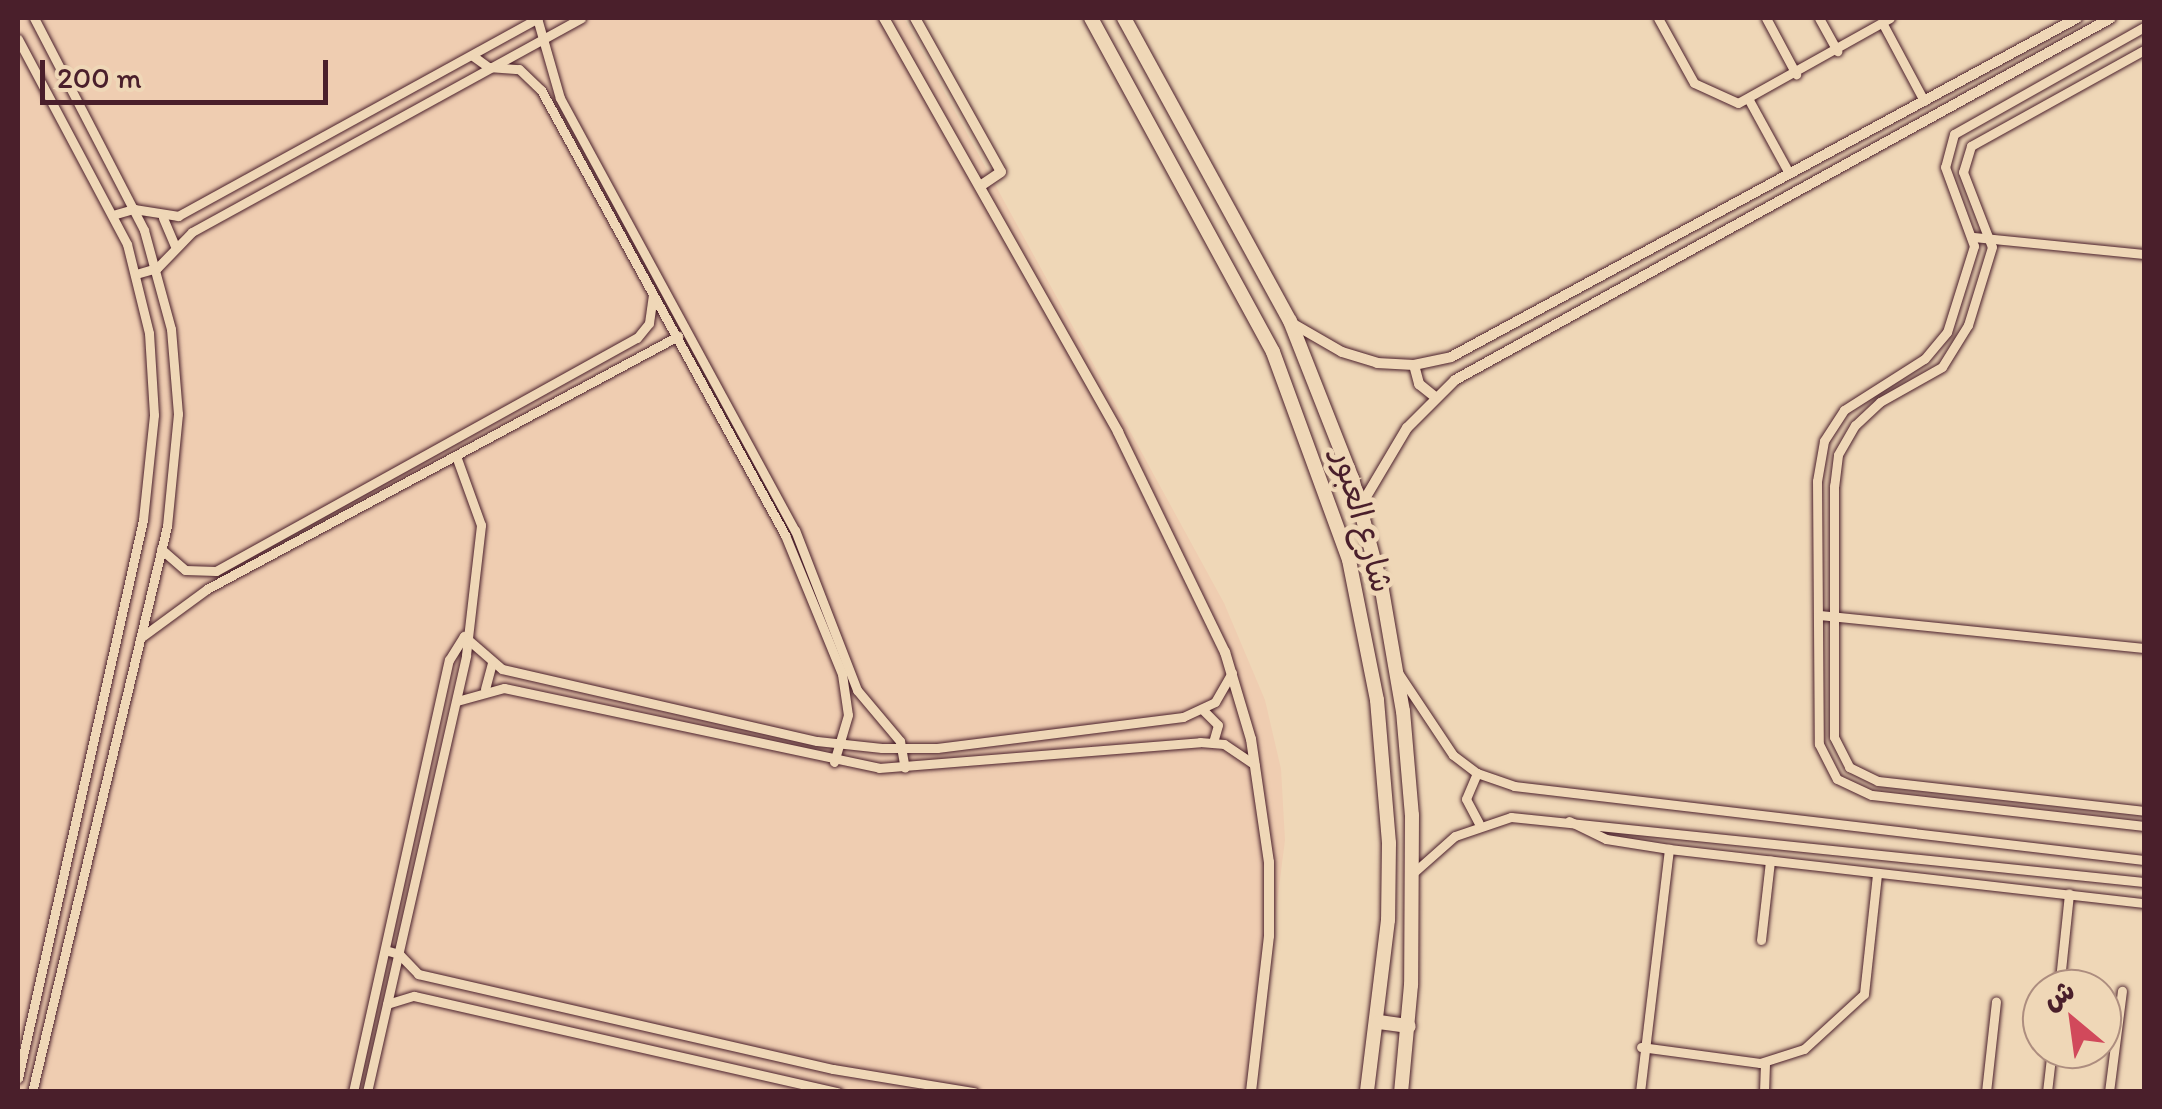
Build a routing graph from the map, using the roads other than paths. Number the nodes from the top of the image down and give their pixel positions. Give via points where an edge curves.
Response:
1 (34, 18) edge
2 (538, 18) edge
3 (582, 18) edge
4 (884, 18) edge
5 (915, 18) edge
6 (1091, 18) edge
7 (1124, 18) edge
8 (1658, 18) edge
9 (1766, 18) edge
10 (1818, 18) edge
11 (2077, 18) edge
12 (2111, 18) edge
13 (1887, 22) edge
14 (2144, 27) edge
15 (546, 37) junction
16 (18, 39) edge
17 (48, 44) junction
18 (2144, 50) edge
19 (1837, 52) junction
20 (27, 54) junction
21 (473, 56) junction
22 (494, 67) junction
23 (549, 68) junction
24 (1796, 74) junction
25 (532, 79) junction
26 (1749, 100) junction
27 (1924, 101) junction
28 (561, 110) junction
29 (84, 111) junction
30 (64, 121) junction
31 (986, 147) junction
32 (962, 153) junction
33 (282, 159) junction
34 (1790, 173) junction
35 (292, 177) junction
36 (980, 186) junction
37 (208, 199) junction
38 (134, 208) junction
39 (116, 214) junction
40 (163, 218) junction
41 (218, 218) junction
42 (1974, 237) junction
43 (1992, 238) junction
44 (175, 246) junction
45 (2144, 254) edge
46 (157, 268) junction
47 (136, 274) junction
48 (653, 294) junction
49 (1290, 322) junction
50 (682, 334) junction
51 (175, 360) junction
52 (152, 362) junction
53 (1414, 365) junction
54 (1434, 396) junction
55 (154, 414) junction
56 (178, 414) junction
57 (456, 456) junction
58 (759, 474) junction
59 (389, 476) junction
60 (396, 488) junction
61 (1360, 507) junction
62 (143, 520) junction
63 (167, 526) junction
64 (162, 550) junction
65 (234, 561) junction
66 (240, 572) junction
67 (1819, 615) junction
68 (1835, 616) junction
69 (464, 636) junction
70 (141, 638) junction
71 (2144, 648) edge
72 (492, 663) junction
73 (1398, 671) junction
74 (1232, 672) junction
75 (485, 690) junction
76 (610, 692) junction
77 (457, 702) junction
78 (864, 702) junction
79 (848, 704) junction
80 (678, 709) junction
81 (606, 710) junction
82 (1203, 710) junction
83 (674, 726) junction
84 (750, 726) junction
85 (93, 740) junction
86 (1214, 742) junction
87 (746, 743) junction
88 (839, 744) junction
89 (115, 746) junction
90 (904, 749) junction
91 (834, 762) junction
92 (1256, 766) junction
93 (905, 768) junction
94 (1477, 774) junction
95 (1924, 786) junction
96 (1923, 800) junction
97 (2144, 811) edge
98 (77, 812) junction
99 (98, 817) junction
100 (1567, 820) junction
101 (1480, 823) junction
102 (2144, 826) edge
103 (1669, 849) junction
104 (2144, 860) edge
105 (1770, 861) junction
106 (1412, 874) junction
107 (1877, 874) junction
108 (2144, 882) edge
109 (2069, 894) junction
110 (2144, 903) edge
111 (1761, 940) dead end
112 (46, 950) junction
113 (385, 950) junction
114 (399, 954) junction
115 (65, 955) junction
116 (2060, 969) edge
117 (418, 974) junction
118 (414, 996) junction
119 (1996, 1002) dead end
120 (388, 1004) junction
121 (1378, 1022) junction
122 (1409, 1026) junction
123 (1641, 1048) junction
124 (22, 1060) junction
125 (1766, 1063) junction
126 (38, 1065) junction
127 (833, 1068) junction
128 (18, 1078) edge
129 (878, 1078) junction
130 (832, 1091) edge
131 (32, 1092) edge
132 (352, 1092) edge
133 (367, 1092) edge
134 (875, 1092) edge
135 (974, 1092) edge
136 (1252, 1092) edge
137 (1367, 1092) edge
138 (1401, 1092) edge
139 (1640, 1092) edge
140 (1764, 1092) edge
141 (1986, 1092) edge

1 - 17 street
2 - 15 street
2 - 21 street
3 - 15 street
4 - 32 street
5 - 31 street
6 - 121 main road, شارع العبور via 1274,352 1349,560 1385,772 1388,920
7 - 49 main road, شارع العبور
8 - 26 street via 1698,87 1726,102
9 - 24 street
10 - 19 street
11 - 27 street
12 - 54 street
13 - 19 street
13 - 27 street
14 - 42 street via 1954,134 1944,167
15 - 22 street
15 - 23 street
16 - 20 street
17 - 20 street
17 - 29 street
18 - 43 street via 1970,146 1964,178
19 - 24 street
20 - 30 street
21 - 22 street
21 - 33 street
22 - 25 street via 518,69
22 - 35 street
23 - 25 street
23 - 28 street
24 - 26 street
25 - 28 street
26 - 34 street
27 - 34 street
28 - 48 street
28 - 50 street
29 - 30 street
29 - 38 street
30 - 39 street
31 - 32 street
31 - 36 street via 1001,172
32 - 36 street
33 - 35 street
33 - 37 street
34 - 53 street via 1462,352
35 - 41 street
36 - 74 street via 1187,566
37 - 40 street
37 - 41 street
38 - 39 street
38 - 40 street
38 - 46 street
39 - 47 street
40 - 44 street
41 - 44 street
42 - 43 street
42 - 67 street via 1937,347 1853,402 1824,441 1817,480
43 - 45 street
43 - 68 street via 1956,351 1934,373 1871,409 1838,455
44 - 46 street
46 - 47 street
46 - 51 street
47 - 52 street
48 - 50 street
48 - 59 street via 649,323 636,338
49 - 53 street via 1354,357
49 - 61 main road, شارع العبور
50 - 57 street
50 - 58 street
51 - 52 street
51 - 56 street
52 - 55 street
53 - 54 street via 1419,384
54 - 61 street via 1390,452
55 - 56 street
55 - 62 street
56 - 63 street
57 - 60 street
57 - 69 street via 481,525
58 - 78 street via 814,570
58 - 79 street via 812,594
59 - 60 street
59 - 65 street
60 - 66 street
61 - 73 main road, شارع العبور
62 - 63 street
62 - 85 street
63 - 64 street
64 - 65 street via 195,573
64 - 70 street
65 - 66 street
66 - 70 street via 179,606
67 - 68 street
67 - 96 street via 1819,736 1827,766 1857,791
68 - 71 street
68 - 95 street via 1839,754 1862,777
69 - 72 street
69 - 77 street
69 - 113 street via 449,660
70 - 89 street
72 - 75 street
72 - 76 street
73 - 94 street via 1441,743
73 - 106 main road, شارع العبور
74 - 82 street
74 - 92 street
75 - 77 street
75 - 81 street
76 - 80 street
76 - 81 street
77 - 114 street
78 - 79 street
78 - 90 street
79 - 88 street
80 - 83 street
80 - 84 street
81 - 83 street
82 - 86 street via 1218,725
82 - 90 street
83 - 87 street
84 - 87 street
84 - 88 street
85 - 89 street
85 - 98 street
86 - 92 street
86 - 93 street
87 - 91 street
88 - 90 street
88 - 91 street
89 - 99 street
90 - 93 street
91 - 93 street
92 - 136 street via 1270,899
94 - 101 street via 1466,799
94 - 104 street via 1607,799
95 - 96 street
95 - 97 street
96 - 102 street
98 - 99 street
98 - 112 street
99 - 115 street
100 - 101 street
100 - 103 street via 1606,839
100 - 108 street
101 - 106 street via 1445,842
103 - 105 street
103 - 123 street
105 - 107 street
105 - 111 street
106 - 122 main road, شارع العبور
107 - 109 street
107 - 125 street via 1861,1000 1804,1049
109 - 110 street
109 - 116 street
112 - 115 street
112 - 124 street
113 - 114 street
113 - 132 street
114 - 117 street
114 - 120 street
115 - 126 street
117 - 118 street
117 - 127 street
118 - 120 street
118 - 130 street
119 - 141 street
120 - 133 street
121 - 122 main road
121 - 137 main road, شارع العبور
122 - 138 main road, شارع العبور
123 - 125 street
123 - 139 street
124 - 126 street
124 - 128 street
125 - 140 street
126 - 131 street
127 - 129 street
127 - 130 street
129 - 134 street
129 - 135 street

